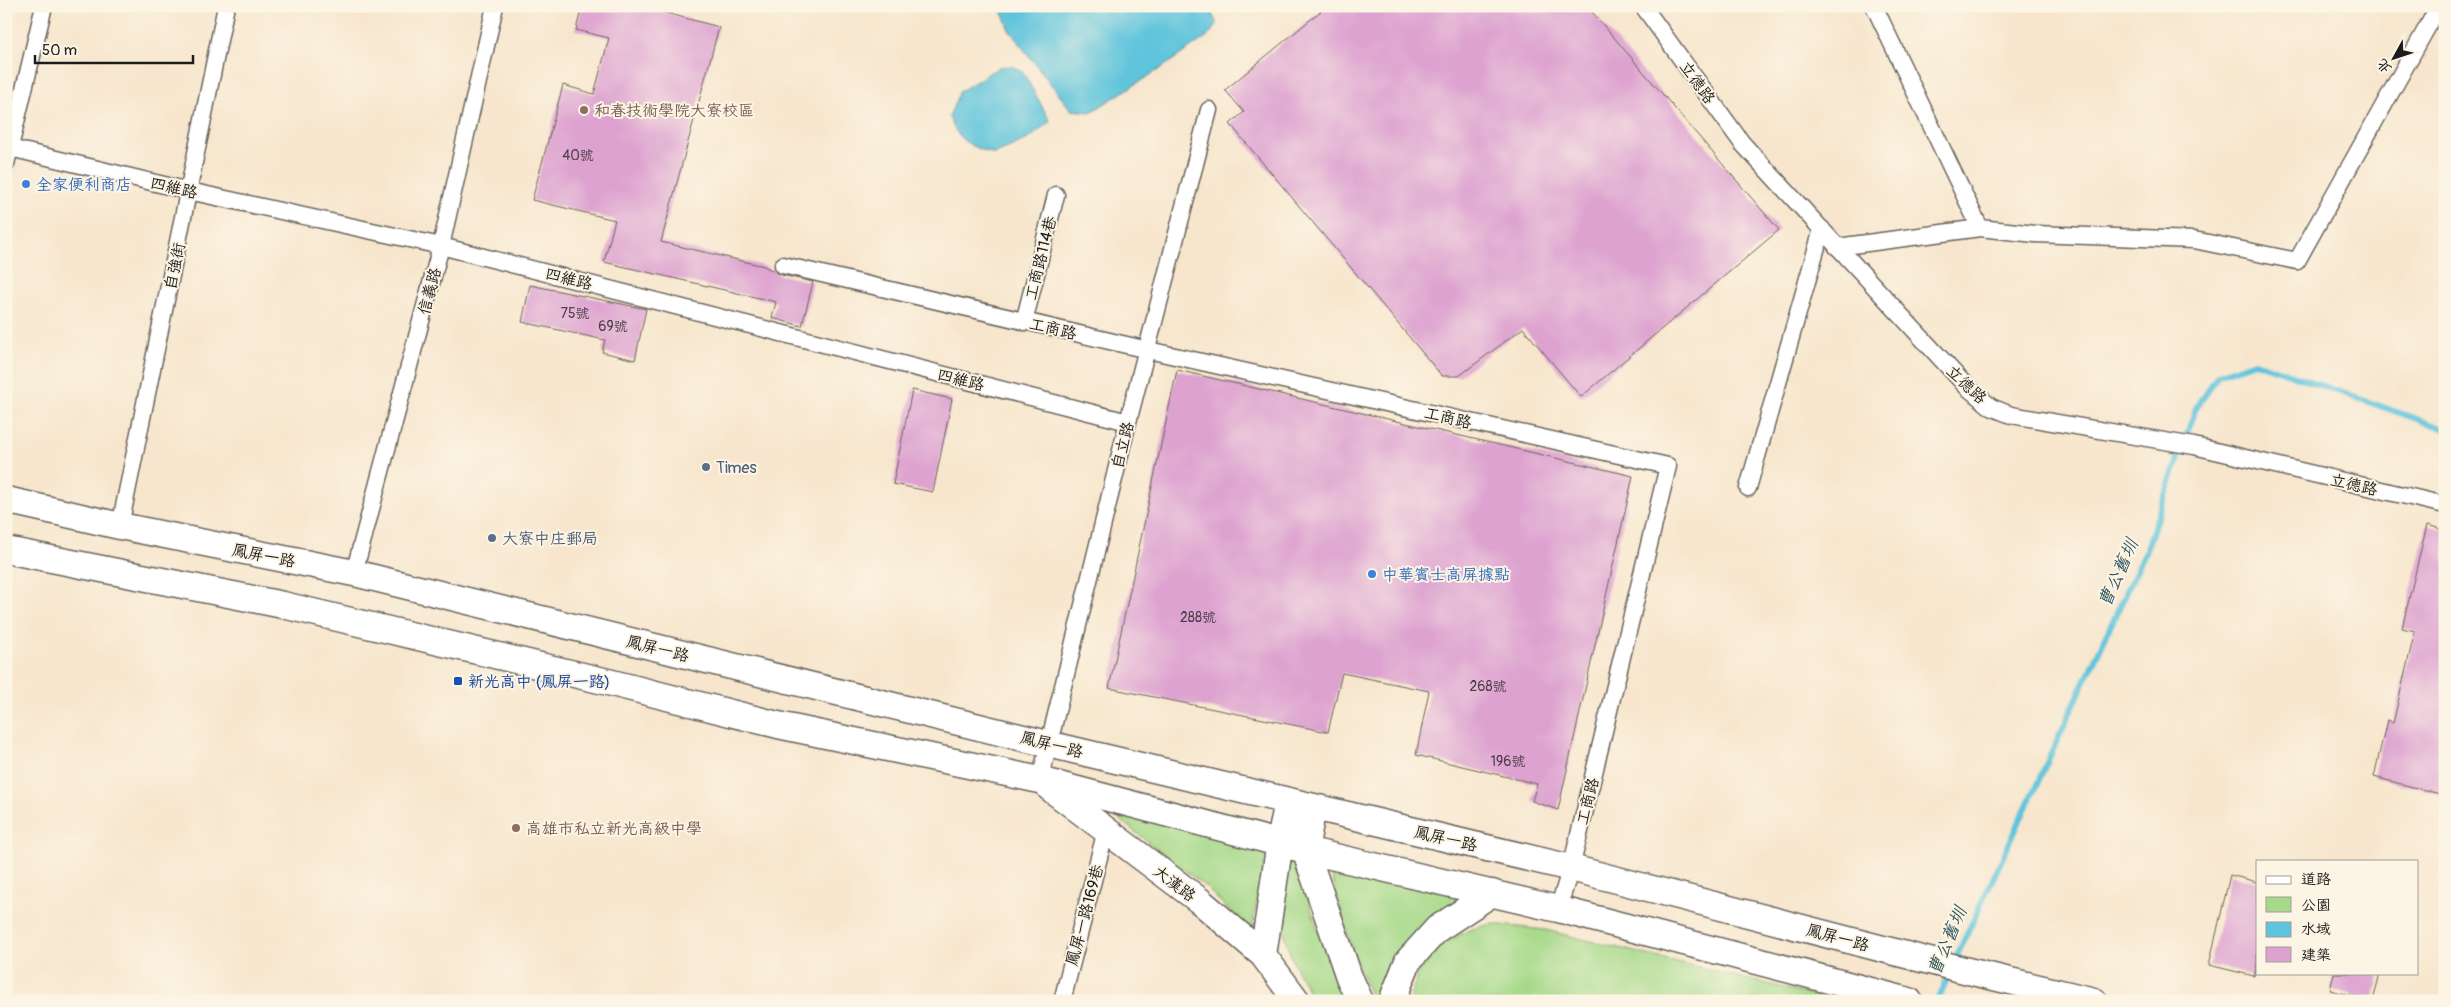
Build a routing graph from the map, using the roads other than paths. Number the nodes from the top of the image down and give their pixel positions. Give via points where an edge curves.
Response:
1 (44, 6) edge
2 (226, 6) edge
3 (495, 6) edge
4 (1643, 6) edge
5 (1874, 6) edge
6 (2439, 6) edge
7 (1209, 110) dead end
8 (8, 147) edge
9 (6, 164) edge
10 (190, 191) junction
11 (1056, 195) dead end
12 (1980, 228) junction
13 (1822, 229) junction
14 (441, 246) junction
15 (1837, 247) junction
16 (783, 265) dead end
17 (1024, 322) junction
18 (1148, 350) junction
19 (1128, 422) junction
20 (1748, 488) dead end
21 (6, 500) edge
22 (2445, 505) edge
23 (120, 526) junction
24 (6, 550) edge
25 (354, 573) junction
26 (1048, 744) junction
27 (1040, 780) junction
28 (1288, 802) junction
29 (1314, 807) junction
30 (1106, 830) junction
31 (1280, 842) junction
32 (1306, 850) junction
33 (1571, 868) junction
34 (1492, 893) junction
35 (1558, 909) junction
36 (1263, 955) junction
37 (1062, 1001) edge
38 (1296, 1001) edge
39 (1360, 1001) edge
40 (1392, 1001) edge
41 (1909, 1001) edge
42 (2094, 1001) edge

1 - 8 street
2 - 10 street, 自強街
3 - 14 street, 信義路
4 - 13 street, 立德路 via 1742,143
5 - 12 street
6 - 12 street via 2297,261 2194,240 2035,234
7 - 18 street, 自立路
8 - 9 street
8 - 10 street, 四維路
10 - 14 street, 四維路
10 - 23 street, 自強街
11 - 17 street, 工商路114巷
12 - 15 street
13 - 15 street, 立德路
13 - 20 street
14 - 19 street, 四維路
14 - 25 street, 信義路
15 - 22 street, 立德路 via 1967,387 1991,407 2011,415 2194,446
16 - 17 street, 工商路
17 - 18 street, 工商路
18 - 19 street, 自立路
18 - 33 street, 工商路 via 1668,466
19 - 26 street, 自立路
21 - 23 main road, 鳳屏一路
23 - 25 main road, 鳳屏一路
24 - 27 main road via 283,605 778,725
25 - 26 main road, 鳳屏一路
26 - 27 street, 自立路
26 - 28 main road, 鳳屏一路
27 - 30 main road, 大漢路
27 - 31 main road
28 - 29 main road, 鳳屏一路
28 - 31 main road
29 - 32 main road
29 - 33 main road, 鳳屏一路
30 - 36 main road, 大漢路 via 1200,901
30 - 37 street, 鳳屏一路169巷
31 - 32 main road
31 - 36 main road
32 - 34 main road
32 - 39 main road via 1348,977
33 - 35 street, 工商路
33 - 42 main road, 鳳屏一路
34 - 35 main road
34 - 40 main road via 1437,929 1408,961
35 - 41 main road
36 - 38 main road, 大漢路

